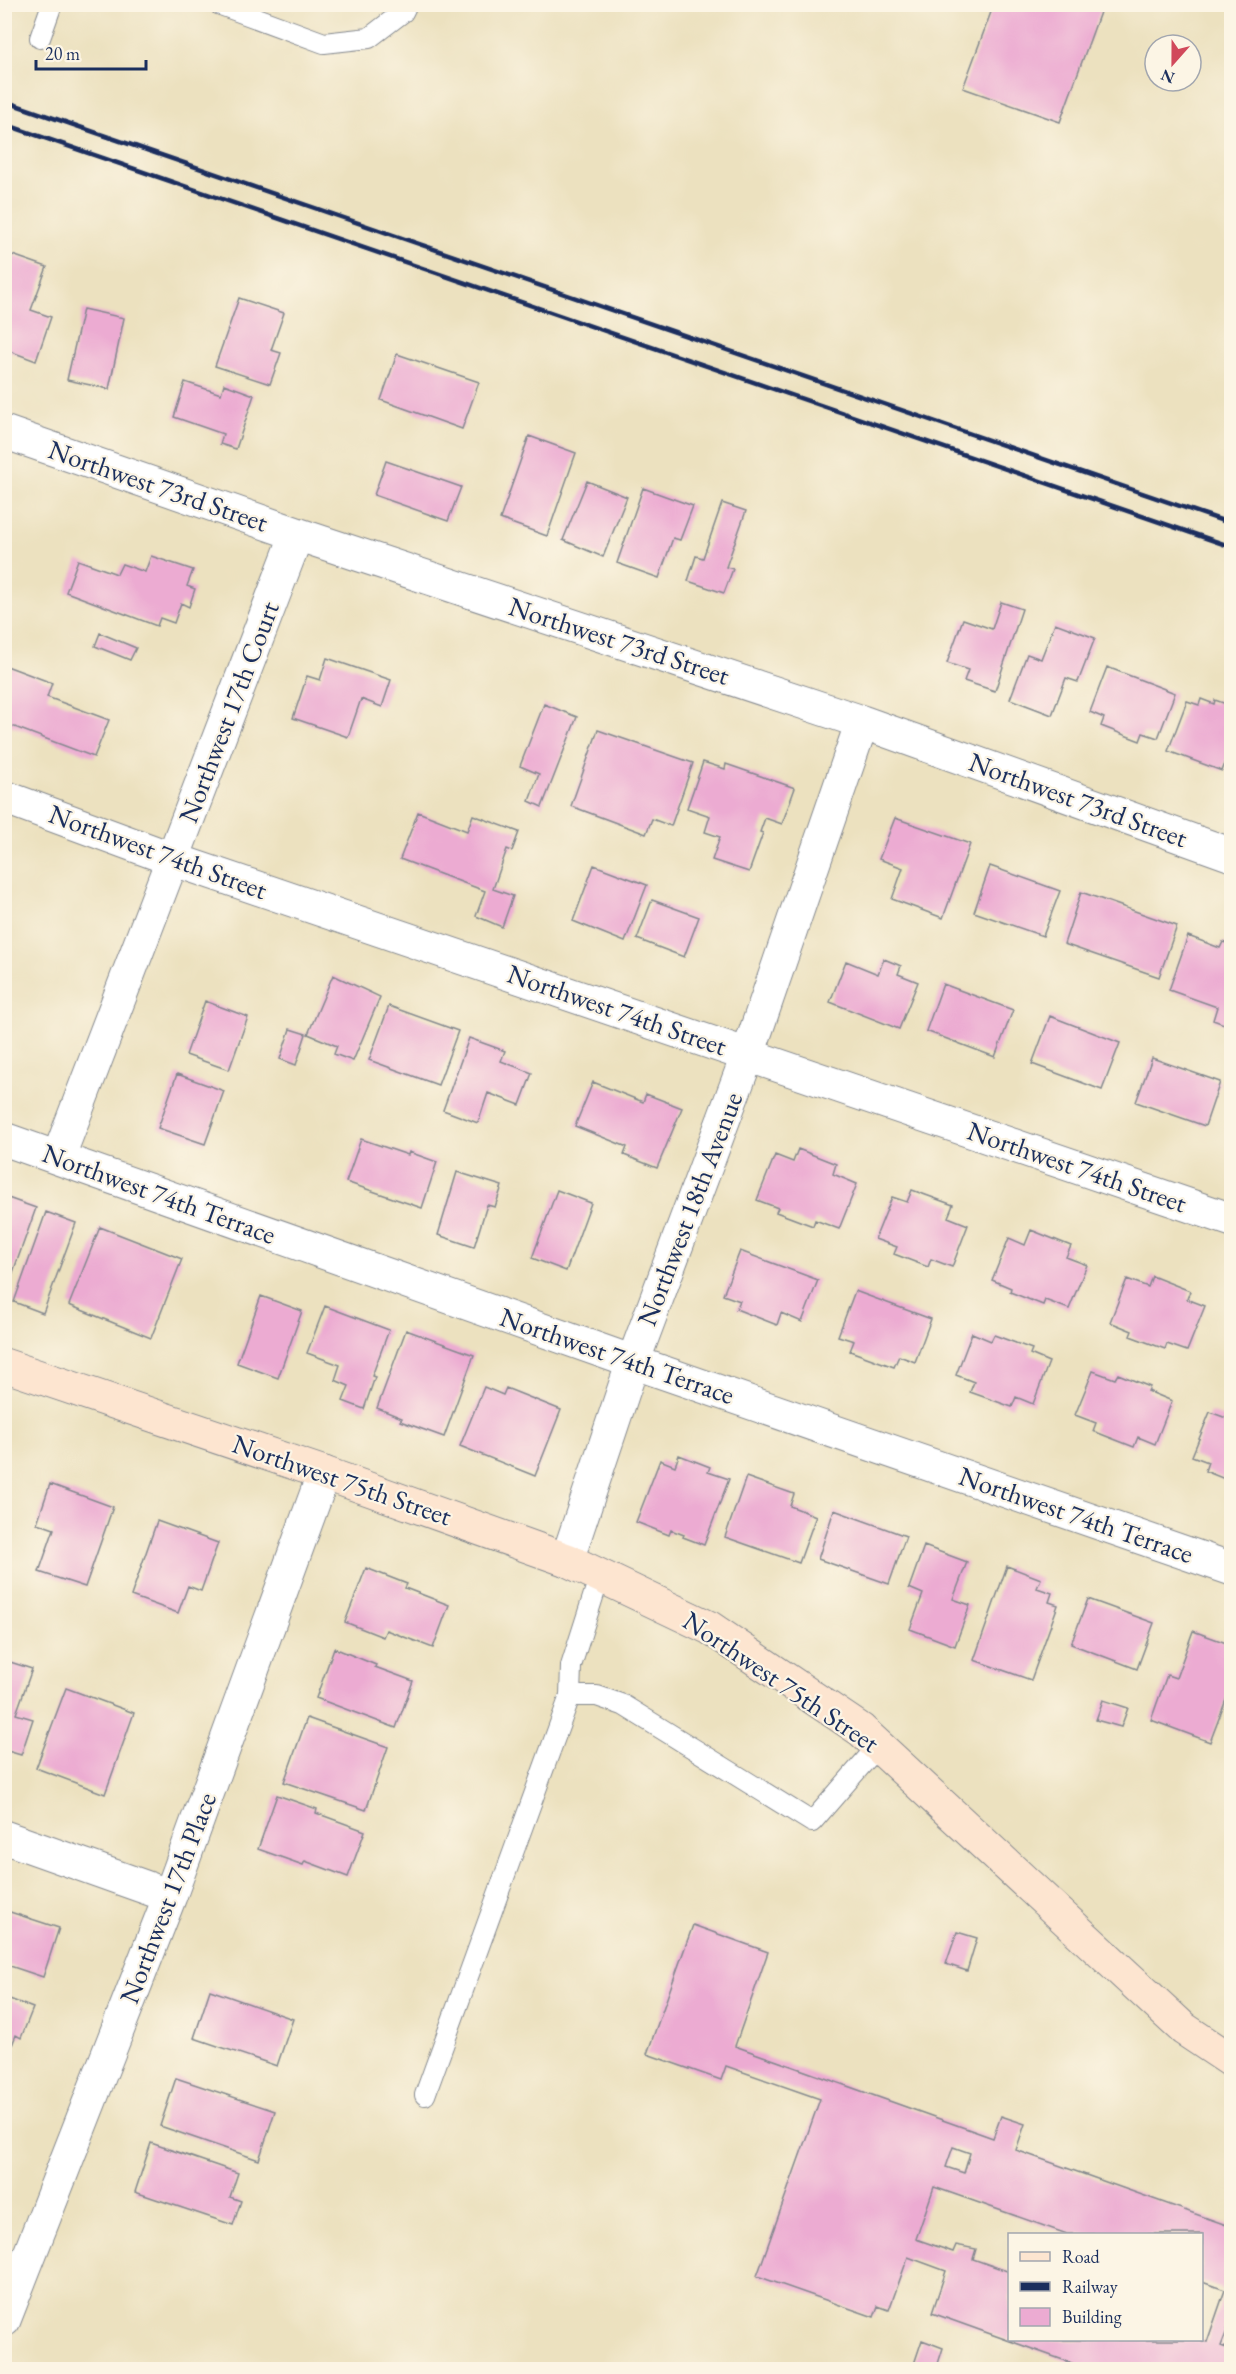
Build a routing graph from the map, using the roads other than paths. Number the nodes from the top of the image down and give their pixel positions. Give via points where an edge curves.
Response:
1 (52, 4) edge
2 (218, 4) edge
3 (407, 4) edge
4 (40, 38) dead end
5 (4, 432) edge
6 (297, 534) junction
7 (862, 722) junction
8 (4, 797) edge
9 (1232, 855) edge
10 (172, 859) junction
11 (748, 1054) junction
12 (4, 1139) edge
13 (58, 1158) junction
14 (1232, 1220) edge
15 (633, 1362) junction
16 (4, 1365) edge
17 (324, 1473) junction
18 (567, 1560) junction
19 (1232, 1569) edge
20 (600, 1575) junction
21 (570, 1696) junction
22 (878, 1746) junction
23 (4, 1837) edge
24 (170, 1896) junction
25 (1232, 2061) edge
26 (425, 2095) dead end
27 (5, 2319) edge

1 - 4 lane
2 - 3 lane via 324,43 369,38 403,12
5 - 6 street, Northwest 73rd Street
6 - 7 street, Northwest 73rd Street
6 - 10 street, Northwest 17th Court
7 - 9 street, Northwest 73rd Street
7 - 11 street, Northwest 18th Avenue
8 - 10 street, Northwest 74th Street
10 - 11 street, Northwest 74th Street
10 - 13 street, Northwest 17th Court
11 - 14 street, Northwest 74th Street
11 - 15 street, Northwest 18th Avenue
12 - 13 street, Northwest 74th Terrace
13 - 15 street, Northwest 74th Terrace
15 - 18 street, Northwest 18th Avenue
15 - 19 street, Northwest 74th Terrace
16 - 17 street, Northwest 75th Street
17 - 18 street, Northwest 75th Street
17 - 24 street, Northwest 17th Place
18 - 20 street, Northwest 75th Street
20 - 21 lane via 571,1666
20 - 22 street, Northwest 75th Street via 710,1628 861,1730
21 - 22 lane via 597,1696 623,1705 812,1822
21 - 26 lane
22 - 25 street, Northwest 75th Street via 1184,2029
23 - 24 street
24 - 27 street, Northwest 17th Place

